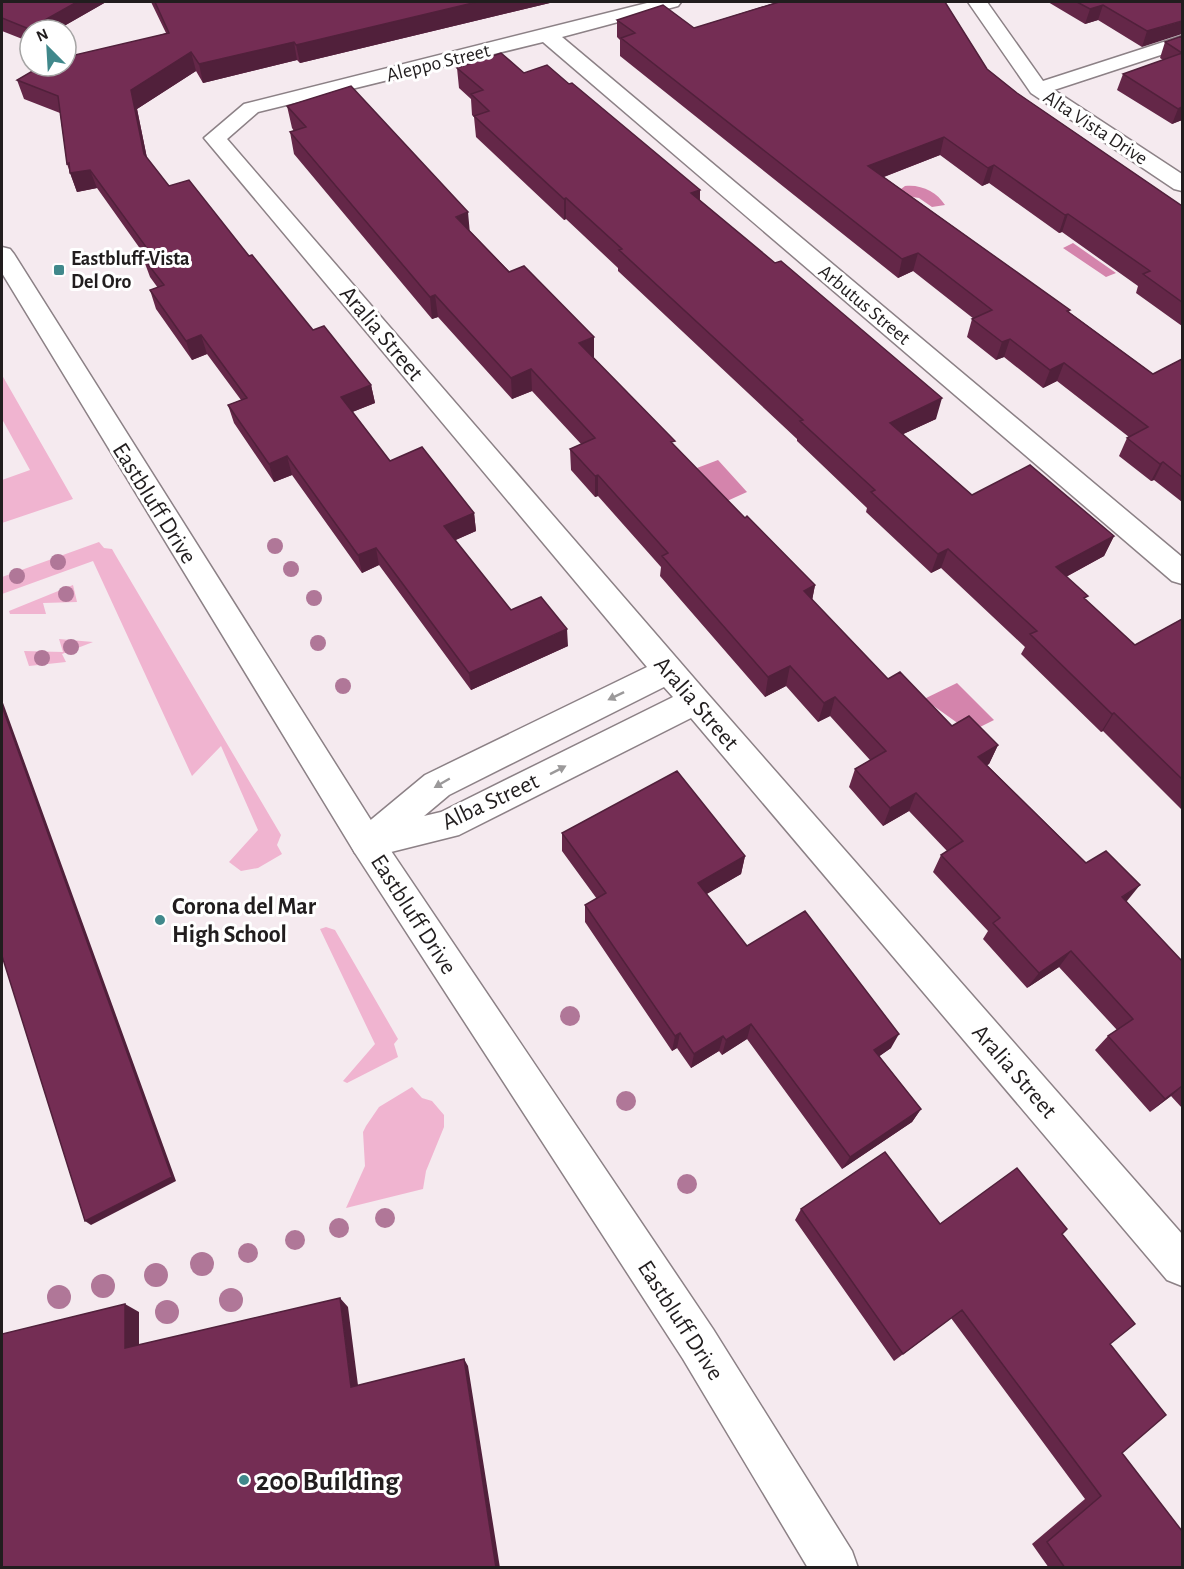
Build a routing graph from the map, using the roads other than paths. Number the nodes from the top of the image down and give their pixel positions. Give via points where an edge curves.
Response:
1 (671, 2) edge
2 (978, 2) edge
3 (547, 35) junction
4 (1182, 42) edge
5 (1038, 89) junction
6 (215, 138) joint
7 (1182, 184) edge
8 (2, 254) edge
9 (1182, 573) edge
10 (669, 670) junction
11 (695, 701) junction
12 (367, 843) junction
13 (1182, 1265) edge
14 (835, 1568) edge

1 - 3 street, Aleppo Street
2 - 5 street, Alta Vista Drive
3 - 6 street, Aleppo Street via 251,108
3 - 9 street, Arbutus Street
4 - 5 street
5 - 7 street, Alta Vista Drive
6 - 10 street, Aralia Street
8 - 12 street, Eastbluff Drive
10 - 11 street, Aralia Street
10 -> 12 street, Alba Street via 437,785
12 -> 11 street, Alba Street via 447,825
11 - 13 street, Aralia Street
12 - 14 street, Eastbluff Drive via 698,1344

